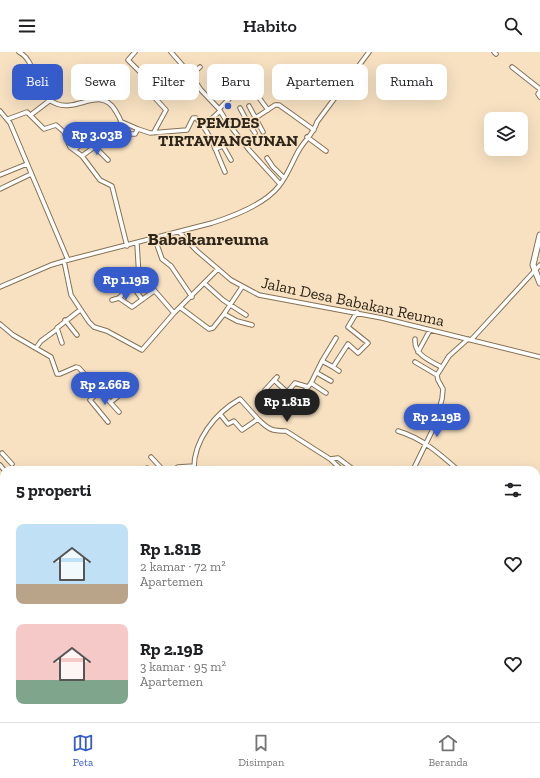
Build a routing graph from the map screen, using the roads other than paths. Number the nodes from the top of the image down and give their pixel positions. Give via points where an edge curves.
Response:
1 (19, 52) edge
2 (135, 52) edge
3 (171, 52) edge
4 (369, 52) edge
5 (181, 64) edge
6 (512, 67) dead end
7 (199, 87) edge
8 (540, 90) edge
9 (540, 97) edge
10 (229, 100) edge
11 (261, 100) edge
12 (49, 101) junction
13 (249, 106) dead end
14 (240, 108) dead end
15 (220, 110) junction
16 (268, 110) junction
17 (0, 111) edge
18 (32, 114) junction
19 (256, 118) junction
20 (8, 119) junction
21 (122, 122) junction
22 (248, 123) junction
23 (201, 124) junction
24 (138, 129) junction
25 (314, 130) junction
26 (154, 132) junction
27 (263, 132) dead end
28 (255, 133) dead end
29 (77, 135) dead end
30 (307, 136) junction
31 (101, 142) dead end
32 (96, 148) junction
33 (75, 149) junction
34 (215, 149) junction
35 (326, 151) dead end
36 (82, 156) junction
37 (268, 158) dead end
38 (108, 160) dead end
39 (231, 160) dead end
40 (27, 164) junction
41 (274, 164) junction
42 (267, 170) junction
43 (225, 172) dead end
44 (31, 174) junction
45 (0, 175) edge
46 (284, 178) junction
47 (280, 184) junction
48 (0, 189) edge
49 (179, 232) junction
50 (540, 235) edge
51 (155, 239) junction
52 (137, 244) junction
53 (127, 246) junction
54 (66, 261) junction
55 (540, 265) edge
56 (218, 269) junction
57 (534, 271) junction
58 (139, 275) junction
59 (204, 283) junction
60 (540, 283) edge
61 (131, 284) junction
62 (0, 287) edge
63 (242, 287) junction
64 (154, 291) junction
65 (192, 297) junction
66 (119, 298) junction
67 (142, 299) junction
68 (112, 300) dead end
69 (229, 305) junction
70 (181, 308) junction
71 (80, 310) junction
72 (356, 312) junction
73 (174, 313) junction
74 (224, 314) junction
75 (246, 315) dead end
76 (65, 320) junction
77 (0, 324) edge
78 (252, 325) dead end
79 (56, 330) junction
80 (430, 330) junction
81 (77, 335) dead end
82 (336, 338) dead end
83 (415, 339) dead end
84 (469, 340) junction
85 (62, 343) dead end
86 (36, 348) junction
87 (418, 352) junction
88 (540, 357) edge
89 (322, 361) junction
90 (415, 362) dead end
91 (441, 367) junction
92 (333, 368) junction
93 (339, 371) dead end
94 (317, 373) junction
95 (437, 375) junction
96 (331, 381) dead end
97 (311, 383) junction
98 (308, 387) junction
99 (100, 390) junction
100 (287, 392) junction
101 (326, 393) dead end
102 (111, 402) junction
103 (294, 405) dead end
104 (119, 412) dead end
105 (220, 414) junction
106 (258, 419) junction
107 (108, 422) dead end
108 (398, 432) dead end
109 (425, 444) junction
110 (1, 453) edge
111 (151, 458) dead end
112 (330, 459) junction
113 (12, 464) dead end
114 (159, 466) edge
115 (195, 466) edge
116 (338, 466) edge
117 (349, 466) edge
118 (415, 466) edge
119 (454, 466) edge

1 - 12 street via 28,58 37,88
2 - 26 street via 128,60 143,75 154,97 166,110
3 - 5 street
4 - 25 street via 317,122
6 - 8 street
7 - 15 street
8 - 9 street
10 - 15 street
11 - 16 street
12 - 18 street
12 - 21 street via 62,106 104,99 112,104
13 - 19 street
14 - 22 street
15 - 23 street via 206,124
15 - 42 street
16 - 19 street
16 - 25 street via 279,105
17 - 20 street
18 - 20 street via 22,112
18 - 33 street via 44,129 59,126 69,145
19 - 22 street
19 - 27 street
20 - 40 street
21 - 24 street
21 - 24 street via 122,129 128,134 135,134
22 - 28 street
23 - 26 street via 194,117 188,130
23 - 34 street via 212,138
24 - 26 street
25 - 30 street
29 - 33 street via 81,145
30 - 35 street
30 - 46 street
31 - 32 street
32 - 36 street
32 - 38 street
33 - 36 street
34 - 39 street via 223,146
34 - 43 street
36 - 53 street via 99,178 112,186
37 - 41 street
40 - 44 street
40 - 45 street
41 - 42 street
41 - 46 street
42 - 47 street
44 - 48 street
44 - 54 street
46 - 47 street
47 - 49 street via 260,202 241,213
49 - 51 street
49 - 56 street, Jalan Desa Babakan Reuma
50 - 57 main road via 533,260
51 - 52 street
51 - 65 street via 162,259 171,266
52 - 53 street
52 - 58 street
53 - 54 street
54 - 62 street
54 - 71 street via 68,287
55 - 57 street
56 - 59 street
56 - 63 street, Jalan Desa Babakan Reuma
57 - 60 main road
57 - 84 street
58 - 61 street
58 - 64 street
59 - 65 street
59 - 69 street
61 - 66 street
61 - 67 street
63 - 69 street
63 - 72 street, Jalan Desa Babakan Reuma via 266,297
64 - 67 street
64 - 73 street
65 - 70 street
66 - 67 street via 132,307
66 - 68 street
69 - 74 street
69 - 75 street
70 - 73 street
70 - 74 street via 209,329 213,328
71 - 73 street via 94,328 107,331 142,350
71 - 76 street
72 - 80 street, Jalan Desa Babakan Reuma
72 - 92 street via 348,328 368,343 358,353 348,344
74 - 78 street
76 - 79 street
76 - 81 street
77 - 86 street
79 - 85 street
79 - 86 street
80 - 84 street, Jalan Desa Babakan Reuma
80 - 87 street
82 - 89 street
83 - 87 street via 415,348
84 - 88 street, Jalan Desa Babakan Reuma
84 - 91 street via 449,356
86 - 99 street via 51,357 57,374 77,367
87 - 91 street
89 - 92 street
89 - 94 street
90 - 95 street
91 - 95 street
92 - 93 street
94 - 96 street
94 - 97 street
95 - 109 street via 443,393 442,399 434,427
97 - 98 street
97 - 101 street
98 - 100 street via 294,383
98 - 103 street
99 - 102 street
99 - 102 street via 119,380 126,390
99 - 107 street via 90,401
100 - 100 street via 275,378 265,390 279,402
102 - 104 street
105 - 106 street via 228,424 234,421 242,430
105 - 106 street via 240,399
105 - 115 street via 209,425
106 - 112 street via 270,430 286,431
108 - 109 street via 410,435
109 - 118 street
109 - 119 street
110 - 113 street
111 - 114 street
112 - 116 street
112 - 117 street via 338,458

